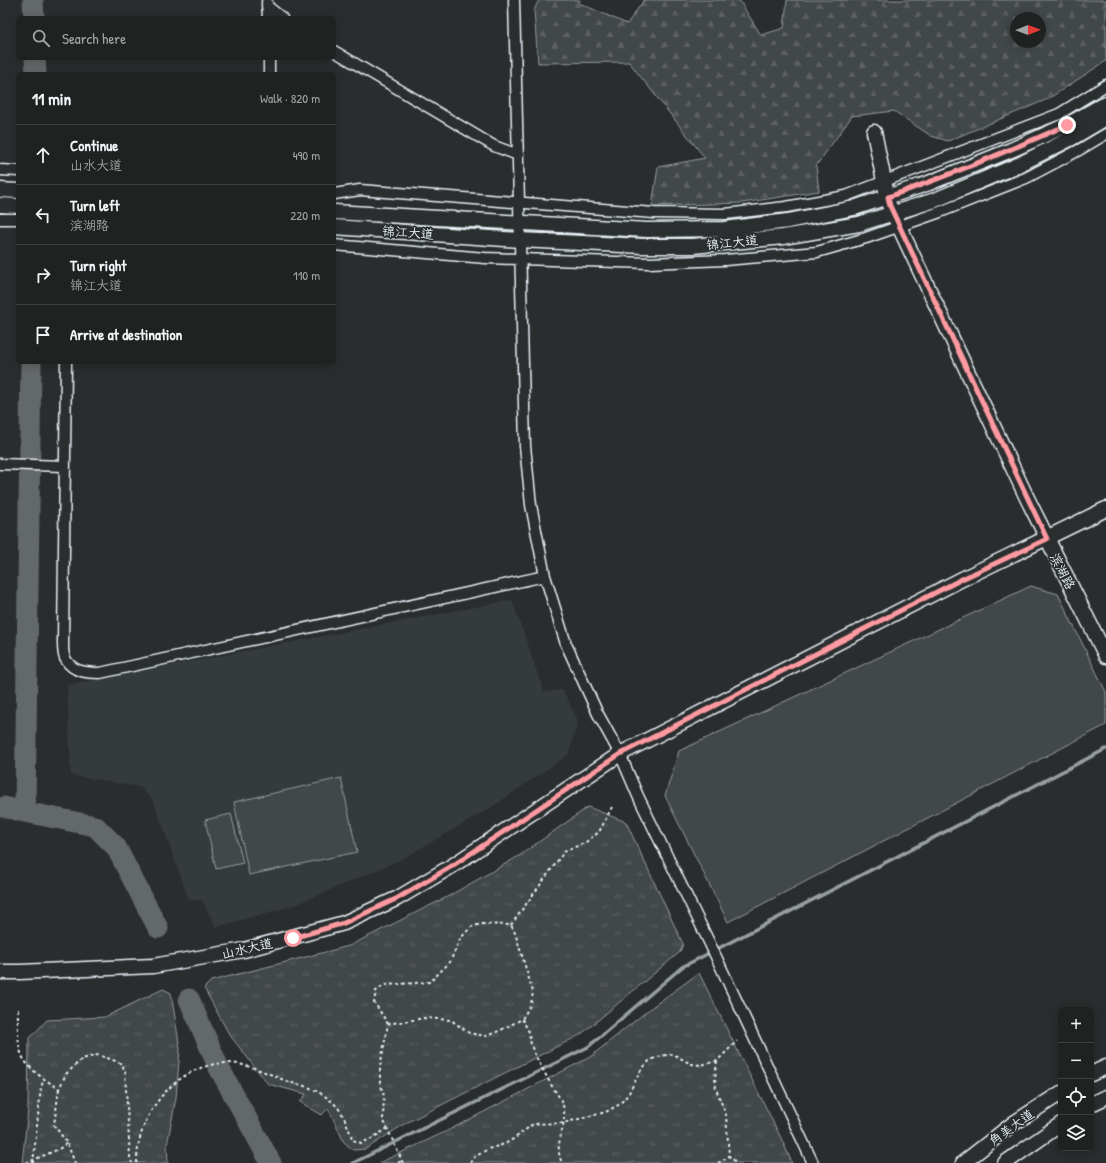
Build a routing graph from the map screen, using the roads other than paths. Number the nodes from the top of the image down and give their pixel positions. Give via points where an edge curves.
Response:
1 (514, 0) edge
2 (267, 3) edge
3 (268, 16) edge
4 (280, 16) edge
5 (336, 52) edge
6 (269, 60) edge
7 (269, 72) edge
8 (1106, 85) edge
9 (1106, 103) edge
10 (1106, 118) edge
11 (874, 132) dead end
12 (1106, 134) edge
13 (518, 155) junction
14 (0, 170) edge
15 (16, 171) edge
16 (884, 181) junction
17 (0, 190) edge
18 (16, 191) edge
19 (336, 194) edge
20 (888, 197) junction
21 (518, 202) junction
22 (0, 205) edge
23 (16, 206) edge
24 (336, 212) edge
25 (893, 213) junction
26 (0, 219) edge
27 (16, 219) edge
28 (519, 223) junction
29 (899, 226) junction
30 (336, 227) edge
31 (520, 240) junction
32 (336, 245) edge
33 (520, 259) junction
34 (66, 364) edge
35 (3, 464) edge
36 (64, 466) junction
37 (1106, 510) edge
38 (1047, 539) junction
39 (545, 576) junction
40 (1106, 656) edge
41 (620, 754) junction
42 (0, 972) edge
43 (1106, 1067) edge
44 (1094, 1073) edge
45 (1058, 1095) edge
46 (1106, 1097) edge
47 (1094, 1103) edge
48 (1058, 1126) edge
49 (813, 1163) edge
50 (963, 1163) edge
51 (1005, 1163) edge

1 - 13 street
2 - 3 street
2 - 4 street
5 - 13 street via 494,146
6 - 7 street
8 - 16 street via 1059,114
9 - 20 street, 锦江大道 via 1067,125 1011,150
10 - 25 street, 锦江大道 via 1018,165 935,200
11 - 16 street, 滨湖路
12 - 29 street via 1026,178
13 - 21 street
14 - 15 street
16 - 20 street, 滨湖路
16 - 21 street via 846,196 786,207 725,214 654,213
17 - 18 street
19 - 21 street via 360,190
20 - 25 street, 滨湖路
20 - 28 street, 锦江大道 via 854,208 788,221 725,229 646,230
21 - 28 street
22 - 23 street
24 - 28 street, 锦江大道
25 - 29 street, 滨湖路
25 - 31 street, 锦江大道 via 860,224 814,232 693,246
26 - 27 street
28 - 31 street
29 - 33 street via 817,252 726,260 649,263
29 - 38 street, 滨湖路
30 - 31 street, 锦江大道
31 - 33 street
32 - 33 street
33 - 39 street via 525,446 531,505
34 - 36 street
35 - 36 street
36 - 39 street via 63,644 65,659 75,669 86,673 108,671
37 - 38 street, 山水大道
38 - 40 street, 滨湖路
38 - 41 street, 山水大道 via 962,579
39 - 41 street via 566,644 598,714
41 - 42 street, 山水大道 via 452,866 398,898 344,923 244,950 153,966
41 - 49 street
43 - 44 street
45 - 50 street, 角美大道 via 1014,1123
46 - 47 street
48 - 51 street, 角美大道

